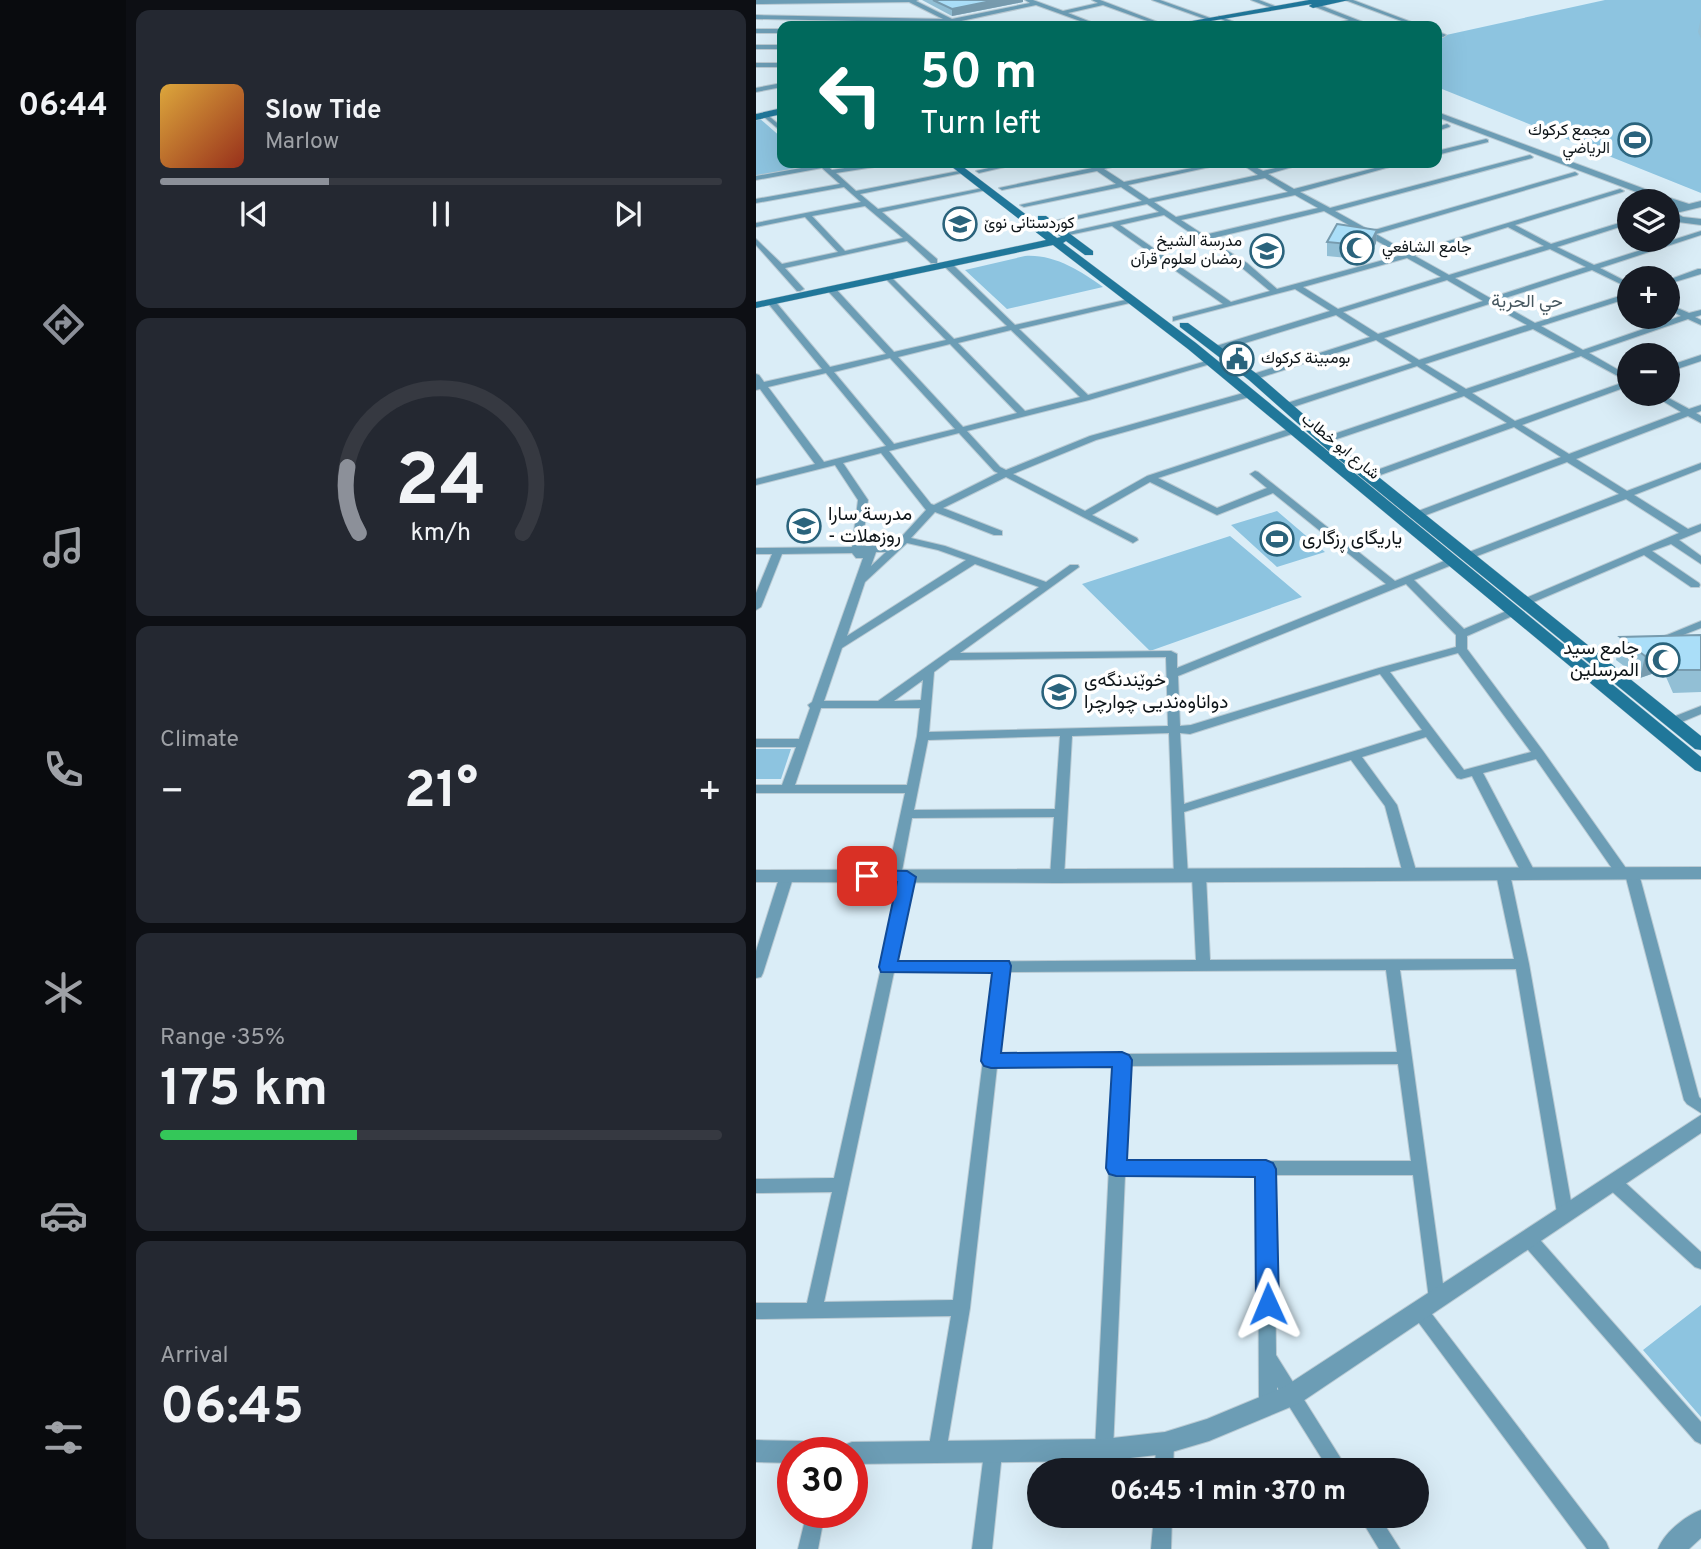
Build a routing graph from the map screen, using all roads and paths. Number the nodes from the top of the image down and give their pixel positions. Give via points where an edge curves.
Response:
1 (911, 0) edge
2 (1028, 0) edge
3 (1095, 0) edge
4 (1119, 0) edge
5 (1155, 0) edge
6 (1254, 0) edge
7 (1346, 0) edge
8 (795, 1) edge
9 (843, 1) edge
10 (756, 2) edge
11 (1036, 3) junction
12 (1104, 3) junction
13 (1318, 3) edge
14 (1278, 8) junction
15 (1062, 13) junction
16 (756, 17) edge
17 (834, 17) junction
18 (1355, 20) joint
19 (832, 21) edge
20 (952, 21) junction
21 (1084, 21) edge
22 (1153, 21) edge
23 (1214, 21) edge
24 (1221, 21) edge
25 (1222, 21) edge
26 (1350, 21) edge
27 (1405, 21) edge
28 (756, 32) edge
29 (777, 32) edge
30 (756, 47) edge
31 (764, 47) junction
32 (777, 47) edge
33 (756, 58) edge
34 (756, 65) edge
35 (777, 65) edge
36 (777, 86) edge
37 (756, 90) edge
38 (777, 106) edge
39 (777, 112) edge
40 (759, 114) edge
41 (1442, 116) edge
42 (1442, 124) edge
43 (1447, 126) junction
44 (777, 127) edge
45 (1442, 128) edge
46 (1486, 141) junction
47 (1442, 152) edge
48 (1530, 157) junction
49 (803, 168) edge
50 (826, 168) edge
51 (856, 168) edge
52 (971, 168) edge
53 (1098, 168) joint
54 (1200, 168) edge
55 (1251, 168) edge
56 (1286, 168) edge
57 (1382, 168) edge
58 (831, 172) junction
59 (1575, 174) junction
60 (1262, 175) junction
61 (756, 178) edge
62 (1122, 184) junction
63 (846, 185) junction
64 (1002, 188) junction
65 (988, 189) junction
66 (1637, 189) edge
67 (1617, 190) edge
68 (1293, 192) junction
69 (1617, 192) edge
70 (855, 193) junction
71 (756, 201) edge
72 (1680, 201) edge
73 (1149, 202) junction
74 (867, 203) junction
75 (1680, 204) edge
76 (1024, 205) junction
77 (1701, 205) edge
78 (1689, 207) junction
79 (1680, 208) edge
80 (1330, 209) junction
81 (877, 211) junction
82 (1165, 213) junction
83 (807, 215) junction
84 (1175, 219) junction
85 (1680, 219) edge
86 (1049, 223) junction
87 (1700, 223) edge
88 (1114, 224) junction
89 (756, 225) edge
90 (1509, 225) junction
91 (1617, 226) edge
92 (1373, 233) junction
93 (1701, 233) edge
94 (1067, 236) junction
95 (1203, 238) junction
96 (908, 239) junction
97 (1051, 240) junction
98 (756, 241) edge
99 (1552, 247) junction
100 (1016, 250) junction
101 (843, 253) junction
102 (1410, 255) junction
103 (934, 261) junction
104 (948, 265) junction
105 (780, 267) junction
106 (1594, 269) junction
107 (1095, 270) junction
108 (1701, 271) edge
109 (889, 277) junction
110 (1451, 278) junction
111 (1680, 278) edge
112 (1617, 280) edge
113 (1296, 286) junction
114 (800, 289) junction
115 (831, 289) junction
116 (1276, 292) junction
117 (756, 299) edge
118 (1617, 299) edge
119 (1131, 300) junction
120 (1492, 301) junction
121 (771, 302) junction
122 (1228, 304) junction
123 (756, 305) edge
124 (1337, 312) junction
125 (1680, 312) edge
126 (1701, 312) edge
127 (1689, 317) junction
128 (1176, 319) junction
129 (1701, 323) edge
130 (1012, 327) junction
131 (1538, 327) junction
132 (1378, 338) junction
133 (951, 342) junction
134 (1212, 345) junction
135 (1192, 346) junction
136 (1585, 354) junction
137 (891, 355) junction
138 (1701, 358) edge
139 (1213, 362) junction
140 (1419, 363) junction
141 (1680, 365) edge
142 (828, 370) junction
143 (1617, 374) edge
144 (1254, 377) junction
145 (758, 383) edge
146 (1617, 386) edge
147 (1466, 393) junction
148 (1250, 394) junction
149 (1086, 398) junction
150 (1287, 406) junction
151 (1676, 406) edge
152 (1701, 408) edge
153 (1688, 413) junction
154 (1023, 414) junction
155 (1701, 420) edge
156 (1517, 426) junction
157 (959, 431) junction
158 (1292, 431) junction
159 (1325, 440) junction
160 (888, 448) junction
161 (1570, 459) junction
162 (837, 461) junction
163 (821, 466) junction
164 (1701, 466) edge
165 (1006, 474) junction
166 (1255, 474) dead end
167 (1369, 476) junction
168 (1150, 478) junction
169 (756, 482) edge
170 (1274, 489) junction
171 (1628, 495) junction
172 (932, 508) junction
173 (1085, 515) junction
174 (1417, 515) junction
175 (1701, 527) edge
176 (998, 533) dead end
177 (1687, 533) junction
178 (906, 540) junction
179 (1133, 540) dead end
180 (1671, 540) junction
181 (1439, 541) junction
182 (896, 550) junction
183 (756, 551) edge
184 (778, 551) junction
185 (856, 551) junction
186 (871, 551) junction
187 (1645, 551) junction
188 (1461, 559) junction
189 (974, 560) junction
190 (1701, 561) edge
191 (866, 565) junction
192 (1074, 567) dead end
193 (1408, 580) junction
194 (860, 581) junction
195 (1394, 585) junction
196 (1695, 585) dead end
197 (1047, 586) junction
198 (756, 607) edge
199 (1519, 607) junction
200 (848, 616) junction
201 (874, 624) junction
202 (1701, 624) edge
203 (1462, 634) junction
204 (1661, 640) edge
205 (838, 646) junction
206 (1461, 649) junction
207 (949, 657) junction
208 (1383, 670) junction
209 (929, 672) junction
210 (1171, 675) junction
211 (925, 704) junction
212 (814, 705) junction
213 (880, 705) junction
214 (1701, 710) edge
215 (1672, 722) junction
216 (1066, 732) junction
217 (1172, 732) junction
218 (1429, 732) junction
219 (923, 736) junction
220 (756, 743) edge
221 (804, 743) junction
222 (1701, 745) edge
223 (1539, 754) junction
224 (1354, 755) junction
225 (1701, 766) edge
226 (1476, 771) junction
227 (756, 789) edge
228 (787, 789) junction
229 (913, 789) junction
230 (1177, 810) junction
231 (1061, 813) junction
232 (908, 814) junction
233 (1701, 873) edge
234 (1410, 874) junction
235 (1503, 874) junction
236 (1529, 874) junction
237 (1627, 874) junction
238 (787, 875) junction
239 (756, 876) edge
240 (901, 876) junction
241 (1181, 876) junction
242 (1199, 876) junction
243 (1057, 877) junction
244 (1522, 964) junction
245 (1002, 966) junction
246 (1203, 966) junction
247 (1393, 966) junction
248 (888, 967) junction
249 (756, 973) edge
250 (1405, 1058) junction
251 (1122, 1060) junction
252 (991, 1061) junction
253 (1701, 1107) edge
254 (1701, 1124) edge
255 (1116, 1168) junction
256 (1420, 1168) junction
257 (1266, 1169) junction
258 (1613, 1182) junction
259 (841, 1185) junction
260 (756, 1186) edge
261 (1565, 1213) junction
262 (1528, 1238) junction
263 (1701, 1262) edge
264 (1428, 1305) junction
265 (961, 1308) junction
266 (756, 1311) edge
267 (814, 1311) junction
268 (1268, 1359) junction
269 (1292, 1395) junction
270 (1268, 1407) junction
271 (1701, 1435) edge
272 (1165, 1443) junction
273 (1104, 1450) junction
274 (756, 1451) edge
275 (777, 1451) edge
276 (937, 1452) junction
277 (868, 1453) edge
278 (993, 1453) junction
279 (1164, 1458) edge
280 (1331, 1458) edge
281 (1701, 1522) edge
282 (813, 1528) edge
283 (1162, 1528) edge
284 (1376, 1528) edge
285 (808, 1549) edge
286 (982, 1549) edge
287 (1161, 1549) edge
288 (1390, 1549) edge
289 (1599, 1549) edge
290 (1670, 1549) edge

1 - 9 street
1 - 20 street
2 - 11 street
3 - 12 street
4 - 12 street
5 - 23 street
6 - 14 street
7 - 13 main road
7 - 27 street
8 - 9 street
8 - 10 street
9 - 17 street
11 - 15 street
11 - 20 street
12 - 15 street
12 - 22 street
13 - 14 main road
13 - 18 street
13 - 25 main road
14 - 24 main road
15 - 21 street
16 - 17 street
17 - 19 street
17 - 20 street
18 - 26 street
28 - 29 street
30 - 31 street
31 - 32 street
31 - 33 street
34 - 35 street
36 - 37 street
38 - 40 main road
39 - 40 main road
40 - 44 street
41 - 66 street
42 - 43 street
43 - 45 street
43 - 46 street
46 - 47 street
46 - 48 street
48 - 59 street
48 - 80 street
49 - 61 street
50 - 58 street
51 - 58 street
52 - 64 main road, شارع ابو خطاب
52 - 65 main road, شارع ابو خطاب
52 - 70 street
53 - 62 street
53 - 64 street
54 - 62 street
55 - 60 street
56 - 60 street
57 - 68 street
58 - 63 street
59 - 67 street
59 - 92 street
60 - 68 street
60 - 73 street
62 - 73 street
62 - 76 street
63 - 70 street
63 - 71 street
64 - 76 main road, شارع ابو خطاب
65 - 81 street
65 - 97 main road, شارع ابو خطاب
68 - 80 street
68 - 84 street
69 - 90 street
70 - 74 street
72 - 77 street
73 - 82 street
73 - 86 street
74 - 81 street
74 - 83 street
75 - 78 street
76 - 86 main road, شارع ابو خطاب
77 - 78 street
78 - 79 street
80 - 92 street
80 - 95 street
81 - 96 street
82 - 84 street
82 - 88 street
83 - 89 street
83 - 101 street
84 - 95 street
85 - 87 street
86 - 94 main road, شارع ابو خطاب
88 - 94 street
88 - 122 street
90 - 99 street
90 - 102 street
91 - 99 street
92 - 102 street
93 - 106 street
94 - 97 main road
94 - 128 main road, شارع ابو خطاب
95 - 116 street
96 - 101 street
96 - 103 street
97 - 100 main road
97 - 103 main road
97 - 107 main road, شارع ابو خطاب
98 - 105 street
99 - 106 street
99 - 110 street
100 - 104 main road
100 - 107 main road via 1048,253
101 - 105 street
102 - 110 street
102 - 113 street
103 - 114 main road
104 - 109 main road
104 - 130 street
105 - 114 street
106 - 112 street
106 - 120 street
107 - 119 main road, شارع ابو خطاب
108 - 111 street
109 - 115 main road
109 - 133 street
110 - 120 street
110 - 124 street
113 - 116 street
113 - 124 street
114 - 117 main road
115 - 121 main road
115 - 137 street
116 - 122 street
118 - 131 street
119 - 130 street
119 - 135 main road, شارع ابو خطاب
120 - 131 street
120 - 132 street
121 - 123 main road
121 - 142 street
122 - 128 street
124 - 132 street
124 - 134 street
125 - 127 street
126 - 127 street
127 - 129 street
127 - 136 street
128 - 134 main road, شارع ابو خطاب
130 - 133 street
130 - 149 street
131 - 136 street
131 - 140 street
132 - 140 street
132 - 144 street
133 - 137 street
133 - 154 street
134 - 135 main road
134 - 144 main road, شارع ابو خطاب
135 - 139 main road, شارع ابو خطاب
136 - 143 street
136 - 147 street
137 - 142 street
137 - 157 street
138 - 141 street
139 - 148 main road, شارع ابو خطاب
139 - 149 street
140 - 147 street
140 - 150 street
142 - 145 street
142 - 160 street
144 - 150 main road, شارع ابو خطاب
145 - 163 street
146 - 156 street
147 - 156 street
147 - 159 street
148 - 158 main road, شارع ابو خطاب
148 - 165 street via 1093,438
149 - 154 street
150 - 159 main road, شارع ابو خطاب
151 - 153 street
152 - 153 street
153 - 155 street
153 - 161 street
154 - 157 street
156 - 161 street
156 - 167 street
157 - 160 street
157 - 165 street
158 - 168 street
158 - 181 main road, شارع ابو خطاب
159 - 167 main road, شارع ابو خطاب
160 - 162 street
160 - 172 street
161 - 171 street
161 - 174 street
162 - 163 street
162 - 185 street via 863,500
163 - 169 street
164 - 171 street
165 - 172 street
165 - 173 street
166 - 170 street
167 - 174 main road, شارع ابو خطاب
168 - 170 street via 1217,512
168 - 173 street
170 - 195 street
171 - 177 street
171 - 188 street
172 - 176 street
172 - 178 street
173 - 179 street
174 - 181 main road, شارع ابو خطاب
175 - 177 street
177 - 180 street
178 - 182 street
178 - 189 street
180 - 187 street
180 - 190 street
181 - 188 main road, شارع ابو خطاب
182 - 186 street
182 - 194 street
183 - 184 street
184 - 185 street
184 - 198 street
185 - 186 street
185 - 191 street
186 - 191 street
187 - 196 street
187 - 199 street
188 - 193 street
188 - 199 main road, شارع ابو خطاب
189 - 197 street
189 - 201 street
191 - 194 street
192 - 197 street
193 - 195 street
193 - 203 street
194 - 200 street
195 - 210 street
197 - 207 street
199 - 203 street
199 - 215 main road, شارع ابو خطاب
199 - 225 main road, شارع ابو خطاب
200 - 201 street
200 - 205 street
201 - 205 street
202 - 204 street
203 - 206 street
205 - 212 street
206 - 208 street
206 - 223 street
207 - 209 street
207 - 210 street via 1171,654
208 - 217 street
208 - 218 street
209 - 211 street
209 - 213 street
210 - 217 street
211 - 213 street
211 - 219 street
212 - 213 street
212 - 221 street
214 - 215 street
215 - 222 main road, شارع ابو خطاب
216 - 217 street
216 - 219 street
216 - 231 street
217 - 230 street
218 - 224 street
218 - 226 street via 1461,775
219 - 229 street
220 - 221 street
221 - 228 street
223 - 226 street
223 - 237 street
224 - 230 street
224 - 234 street via 1391,805
226 - 236 street
227 - 228 street
228 - 229 street
229 - 232 street
230 - 241 street
231 - 232 street
231 - 243 street
232 - 240 street
233 - 237 street
234 - 235 street
234 - 242 street
235 - 236 street
235 - 244 street
236 - 237 street
237 - 253 street via 1692,1100
238 - 239 street
238 - 240 street
238 - 249 street
240 - 243 street
240 - 248 street
241 - 242 street
241 - 243 street
242 - 246 street
244 - 247 street
244 - 261 street
245 - 246 street
245 - 248 street
245 - 252 street
246 - 247 street
247 - 250 street
248 - 259 street
250 - 251 street
250 - 256 street
251 - 252 street
251 - 255 street
252 - 265 street
254 - 258 street
255 - 257 street
255 - 273 street
256 - 257 street
256 - 264 street
257 - 268 street
258 - 261 street
258 - 263 street
259 - 260 street
259 - 267 street
261 - 262 street
262 - 264 street
262 - 271 street
264 - 269 street
264 - 289 street
265 - 267 street
265 - 276 street
266 - 267 street
268 - 269 street
268 - 270 street
269 - 270 street
269 - 280 street
270 - 272 street
272 - 273 street
272 - 279 street
273 - 278 street
274 - 275 street
276 - 277 street
276 - 278 street
278 - 286 street
281 - 290 street
282 - 285 street
283 - 287 street
284 - 288 street

